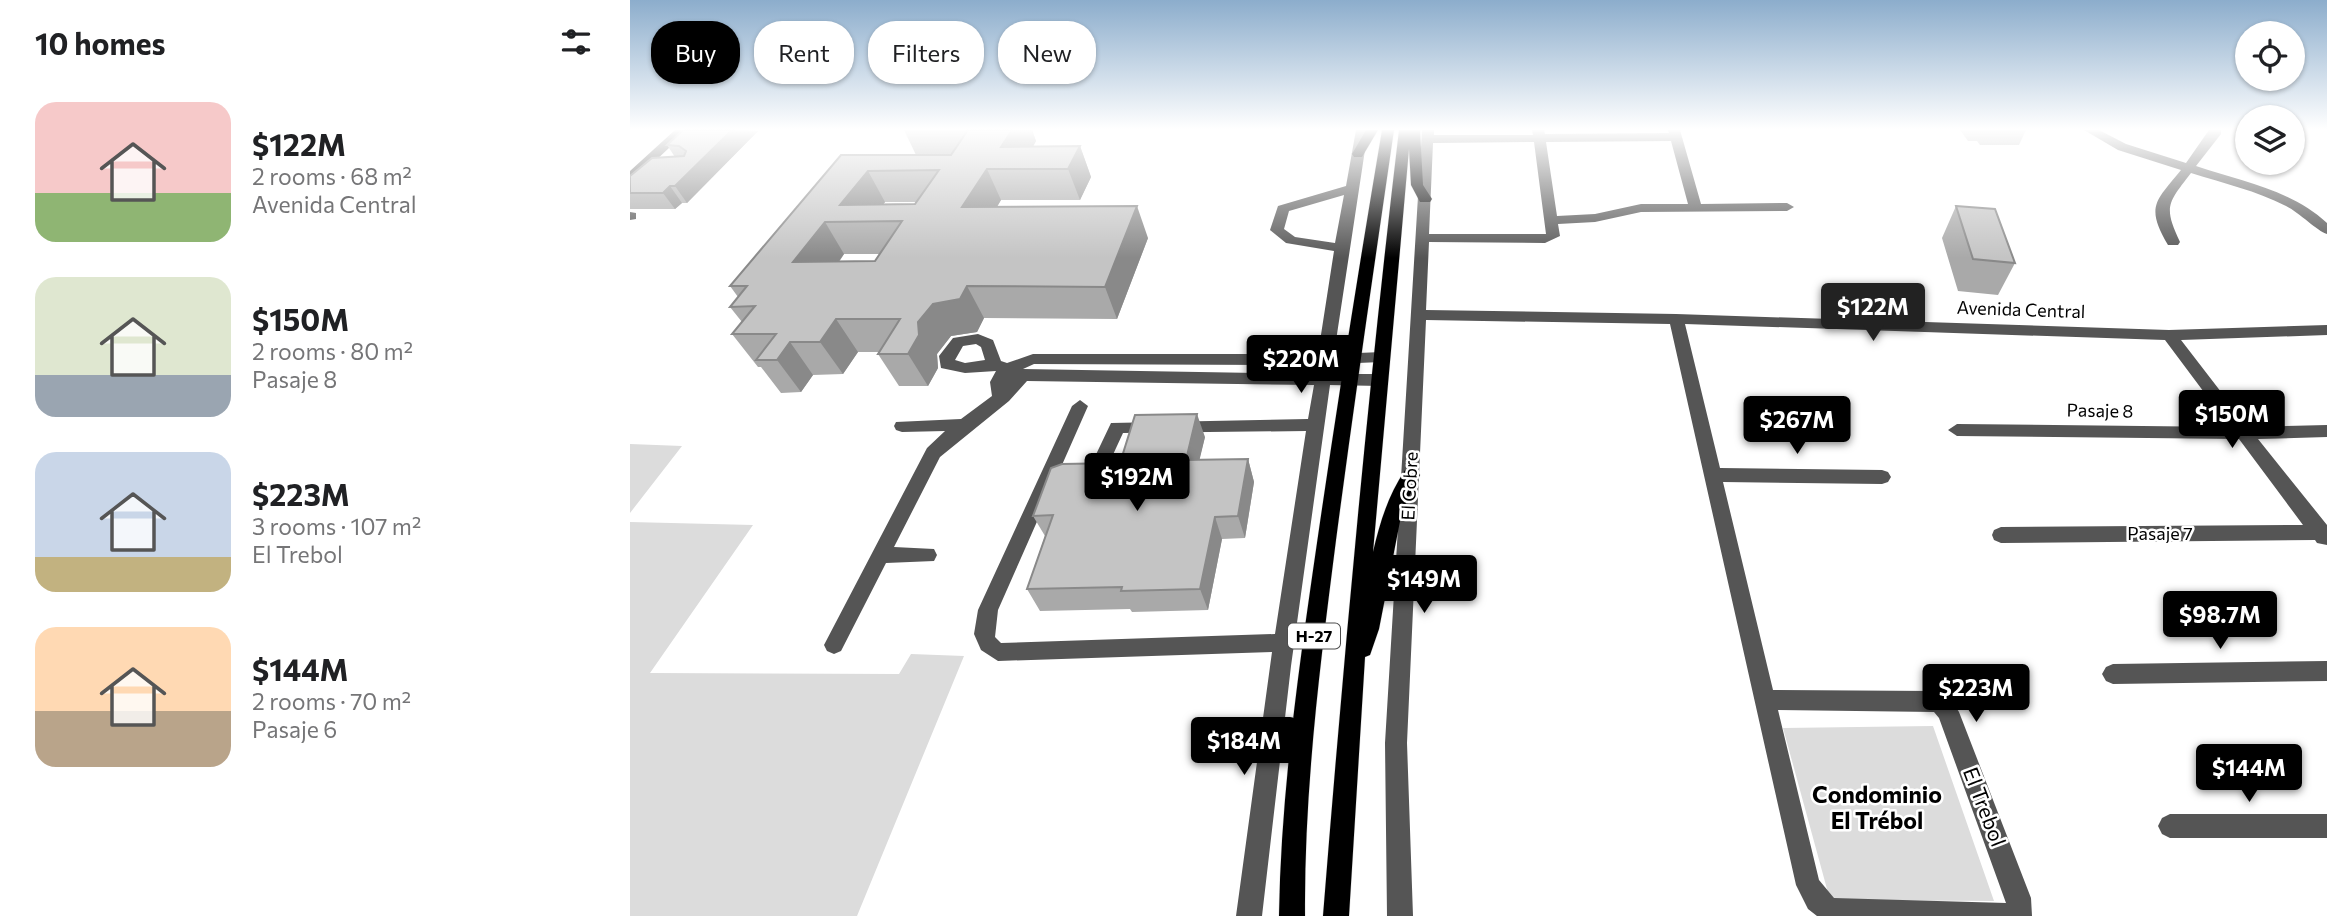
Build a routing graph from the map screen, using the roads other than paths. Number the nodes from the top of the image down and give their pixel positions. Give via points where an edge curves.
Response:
1 (1355, 173) edge
2 (1381, 173) edge
3 (1401, 173) edge
4 (1416, 173) edge
5 (1426, 173) edge
6 (1545, 173) edge
7 (1686, 173) edge
8 (2185, 173) edge
9 (2206, 173) edge
10 (1352, 188) junction
11 (1425, 199) junction
12 (1695, 207) junction
13 (1787, 207) dead end
14 (1552, 220) junction
15 (2327, 230) edge
16 (1423, 238) junction
17 (2173, 242) dead end
18 (1341, 248) junction
19 (1419, 315) junction
20 (1676, 319) junction
21 (2327, 330) edge
22 (2169, 335) junction
23 (1382, 357) junction
24 (1352, 358) junction
25 (1328, 359) junction
26 (1102, 360) junction
27 (1009, 368) junction
28 (1094, 376) junction
29 (1322, 380) junction
30 (1349, 380) junction
31 (1380, 380) junction
32 (1080, 406) dead end
33 (964, 425) junction
34 (1316, 425) junction
35 (902, 426) dead end
36 (1957, 430) dead end
37 (2327, 431) edge
38 (2243, 433) junction
39 (1410, 475) junction
40 (1711, 475) junction
41 (1882, 477) dead end
42 (1041, 488) junction
43 (2001, 535) dead end
44 (2325, 535) edge
45 (880, 555) junction
46 (927, 555) dead end
47 (1284, 643) junction
48 (834, 645) dead end
49 (2327, 671) edge
50 (2113, 674) dead end
51 (1352, 682) junction
52 (1765, 701) junction
53 (2171, 826) dead end
54 (2327, 826) edge
55 (1249, 916) edge
56 (1292, 916) edge
57 (1336, 916) edge
58 (1400, 916) edge
59 (2008, 916) edge
60 (2014, 916) edge

1 - 10 street
2 - 24 main road, H-27
3 - 23 main road, H-27
4 - 11 main road
5 - 11 street, El Cobre
6 - 14 street
7 - 12 street
8 - 17 street via 2162,202 2162,218
9 - 15 street via 2277,196 2307,211
10 - 18 street
10 - 18 street via 1283,209 1277,230 1291,240
11 - 16 street, El Cobre
12 - 13 street
12 - 14 street via 1637,208 1595,218
14 - 16 street via 1551,237
16 - 19 street, El Cobre
18 - 25 street
19 - 20 street, Avenida Central
19 - 39 street, El Cobre
20 - 22 street, Avenida Central
20 - 40 street
21 - 22 street, Avenida Central
22 - 38 street
23 - 24 street
23 - 31 main road, H-27
24 - 25 street
24 - 30 main road, H-27
25 - 26 street
25 - 29 street
26 - 27 street via 1033,359
26 - 28 street
27 - 28 street
27 - 33 street via 1001,397
28 - 29 street
29 - 30 street
29 - 34 street
30 - 31 street
30 - 56 main road, H-27 via 1303,714 1291,866
31 - 51 main road, H-27
32 - 42 street
33 - 35 street
33 - 45 street via 933,453
34 - 42 street via 1117,427 1098,469
34 - 47 street
36 - 38 street, Pasaje 8
37 - 38 street, Pasaje 8
38 - 44 street
39 - 51 main road via 1392,508 1375,603
39 - 58 street, El Cobre via 1396,743
40 - 41 street
40 - 52 street
42 - 47 street via 988,610 984,629 988,647 998,652
43 - 44 street, Pasaje 7
45 - 46 street
45 - 48 street
47 - 55 street
49 - 50 street
51 - 57 main road, H-27
52 - 59 street via 1808,885 1817,901 1829,910
52 - 60 street, El Trebol via 1932,701 1942,705 2018,898 2021,913
53 - 54 street

